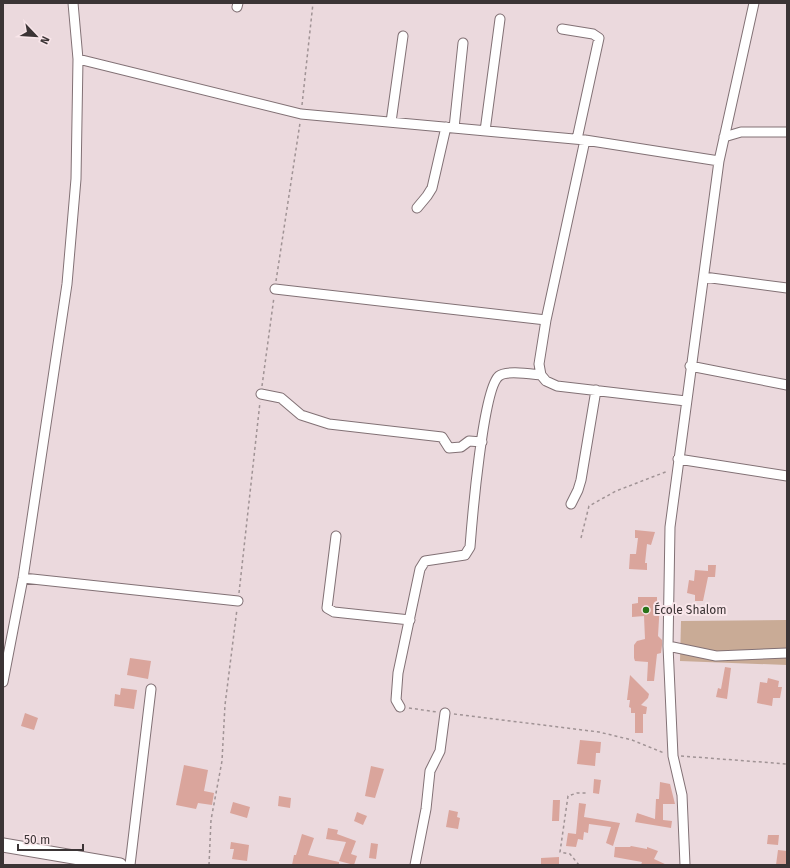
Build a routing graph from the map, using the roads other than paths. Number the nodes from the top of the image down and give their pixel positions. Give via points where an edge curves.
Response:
1 (73, 3) edge
2 (754, 3) edge
3 (500, 19) dead end
4 (562, 29) dead end
5 (403, 36) dead end
6 (463, 43) dead end
7 (78, 59) junction
8 (391, 122) junction
9 (450, 128) junction
10 (485, 131) junction
11 (787, 132) edge
12 (724, 137) junction
13 (581, 140) junction
14 (718, 160) junction
15 (417, 208) dead end
16 (704, 277) junction
17 (787, 288) edge
18 (275, 289) road end
19 (546, 320) junction
20 (690, 366) junction
21 (541, 375) junction
22 (787, 385) edge
23 (596, 390) junction
24 (261, 394) road end
25 (686, 401) junction
26 (482, 442) junction
27 (678, 464) junction
28 (787, 476) edge
29 (571, 504) dead end
30 (336, 536) dead end
31 (23, 578) junction
32 (238, 601) road end
33 (410, 620) junction
34 (668, 646) junction
35 (787, 653) edge
36 (3, 682) edge
37 (151, 689) dead end
38 (400, 707) road end
39 (445, 713) road end
40 (3, 845) edge
41 (120, 865) edge
42 (130, 865) edge
43 (415, 865) edge
44 (685, 865) edge

1 - 7 street
2 - 12 street
3 - 10 street
4 - 13 street via 593,34 599,38
5 - 8 street
6 - 9 street
7 - 8 street via 301,114
7 - 31 street via 76,179 67,284
8 - 9 street
9 - 10 street
9 - 15 street via 432,188
10 - 13 street
11 - 12 street via 741,132
12 - 14 street
13 - 14 street
13 - 19 street
14 - 16 street
16 - 17 street
16 - 20 street
18 - 19 street
19 - 21 street via 539,364
20 - 22 street
20 - 25 street
21 - 23 street via 546,381 558,386
21 - 26 street via 503,373 497,377 490,392
23 - 25 street
23 - 29 street via 581,480
24 - 26 street via 281,398 301,415 328,424 442,437 449,448 460,447 469,441
25 - 27 street
26 - 33 street via 470,547 465,555 425,561 420,569
27 - 28 street
27 - 34 street via 670,527
30 - 33 street via 326,608 334,612
31 - 32 street
31 - 36 street
33 - 38 street via 398,674 396,700
34 - 35 street via 716,656
34 - 44 street via 673,756 682,794
37 - 42 street
39 - 43 street via 440,751 430,771 426,809
40 - 41 street

